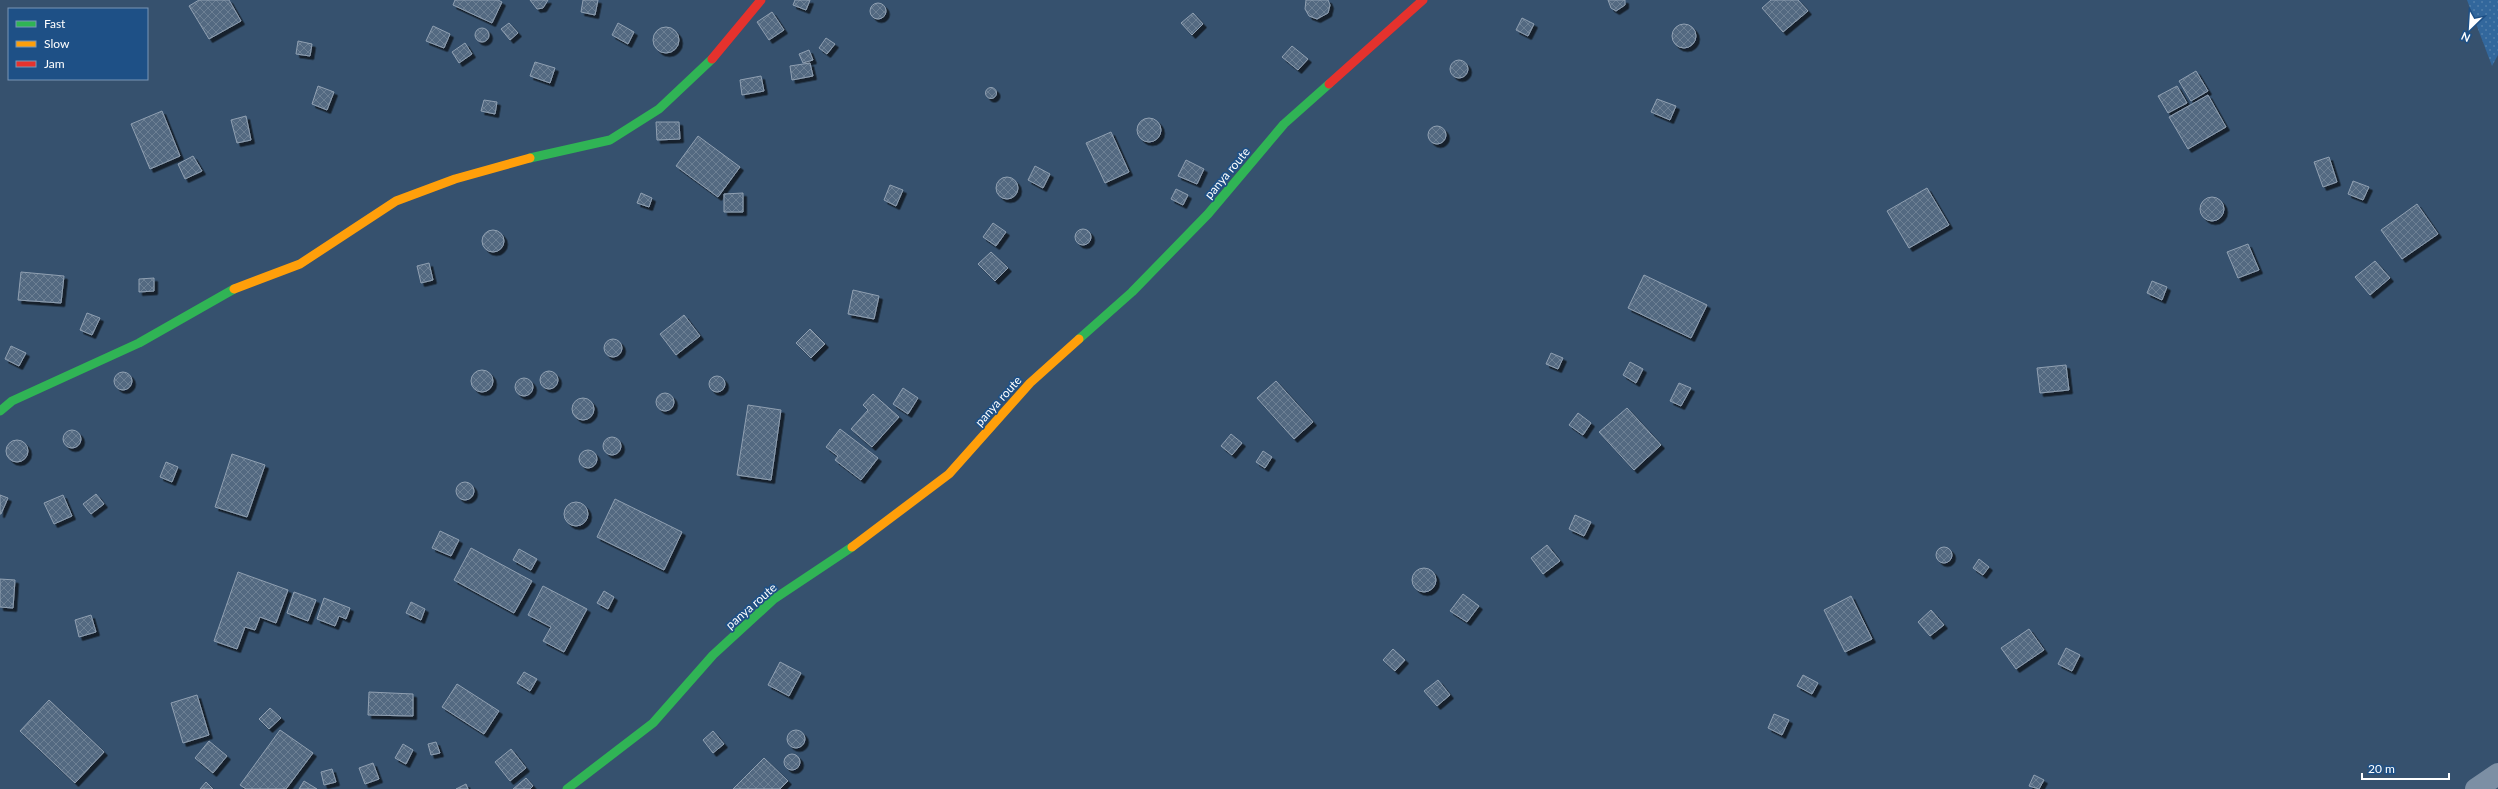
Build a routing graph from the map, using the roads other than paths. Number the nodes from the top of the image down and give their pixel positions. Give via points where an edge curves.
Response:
1 (761, 0) edge
2 (1423, 0) edge
3 (0, 411) edge
4 (2498, 774) edge
5 (567, 789) edge
6 (2476, 789) edge

1 - 3 street via 712,59 659,109 610,140 517,161 455,179 396,201 300,264 236,288 138,343 12,401
2 - 5 street, panya route via 1284,124 1208,214 1132,292 1030,383 949,474 858,543 774,600 713,655 653,723
4 - 6 street

